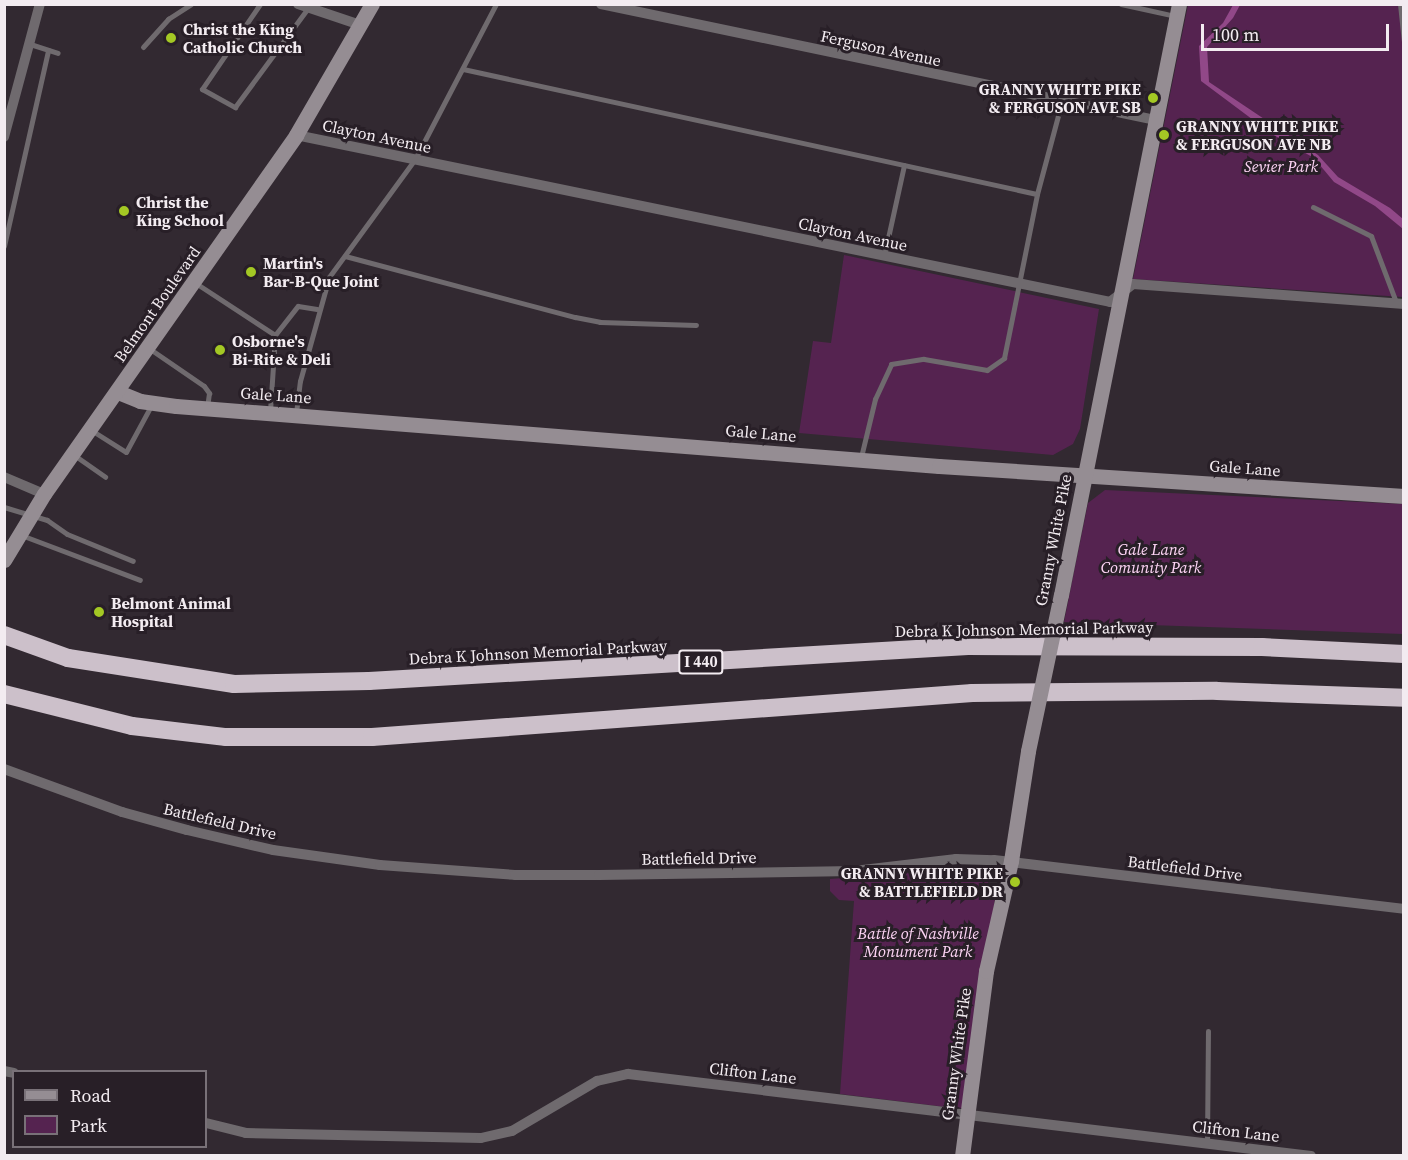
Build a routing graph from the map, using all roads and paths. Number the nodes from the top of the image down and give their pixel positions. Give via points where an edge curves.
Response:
1 (40, 4) edge
2 (191, 4) edge
3 (260, 4) edge
4 (372, 4) edge
5 (496, 4) edge
6 (601, 4) edge
7 (1121, 4) edge
8 (1400, 4) edge
9 (303, 6) edge
10 (1178, 10) edge
11 (360, 26) junction
12 (1404, 41) edge
13 (28, 44) junction
14 (143, 47) dead end
15 (48, 50) junction
16 (58, 53) dead end
17 (463, 69) junction
18 (1062, 101) junction
19 (1156, 120) junction
20 (296, 135) junction
21 (4, 137) edge
22 (415, 159) junction
23 (904, 165) junction
24 (1037, 194) junction
25 (1313, 207) dead end
26 (4, 246) edge
27 (345, 256) junction
28 (884, 256) junction
29 (194, 282) junction
30 (1017, 284) junction
31 (1123, 292) junction
32 (1400, 303) edge
33 (317, 309) junction
34 (696, 325) dead end
35 (275, 335) junction
36 (148, 348) junction
37 (118, 392) junction
38 (153, 403) junction
39 (207, 408) junction
40 (270, 413) junction
41 (296, 415) junction
42 (90, 430) junction
43 (73, 454) junction
44 (861, 459) junction
45 (1084, 475) junction
46 (4, 477) edge
47 (105, 477) dead end
48 (44, 494) junction
49 (1404, 496) edge
50 (4, 507) edge
51 (32, 514) junction
52 (20, 534) junction
53 (4, 560) edge
54 (133, 561) dead end
55 (140, 580) dead end
56 (4, 635) edge
57 (1404, 654) edge
58 (4, 694) edge
59 (1404, 698) edge
60 (4, 769) edge
61 (1011, 861) junction
62 (1404, 909) edge
63 (1208, 1031) dead end
64 (966, 1115) junction
65 (207, 1123) edge
66 (1207, 1143) junction
67 (962, 1155) edge
68 (1311, 1155) edge

1 - 13 street
2 - 14 lane via 168,19
3 - 9 lane via 202,89 235,107
4 - 11 street, Belmont Boulevard
5 - 17 lane
6 - 18 street, Ferguson Avenue
7 - 10 lane
8 - 12 lane
9 - 11 street
10 - 19 street, Granny White Pike
11 - 20 street, Belmont Boulevard
13 - 15 lane
13 - 21 street
15 - 16 lane
15 - 26 lane
17 - 22 lane
17 - 23 lane
18 - 19 street, Ferguson Avenue
18 - 24 lane
19 - 31 street, Granny White Pike
20 - 22 street, Clayton Avenue
20 - 29 street, Belmont Boulevard
22 - 27 lane
22 - 28 street, Clayton Avenue
23 - 24 lane
23 - 28 lane
24 - 30 lane
25 - 32 lane via 1371,236
27 - 33 lane via 329,277
27 - 34 lane via 575,318
28 - 30 street, Clayton Avenue
29 - 35 lane
29 - 36 street, Belmont Boulevard
30 - 31 street, Clayton Avenue via 1110,302
30 - 44 lane via 1008,345 996,365 972,370 924,359 891,364 875,399
31 - 32 street, Clayton Avenue via 1133,284
31 - 45 street, Granny White Pike
33 - 35 lane via 298,306
33 - 41 lane
35 - 40 lane
36 - 37 street, Belmont Boulevard
36 - 39 lane via 204,386 208,393
37 - 38 street, Gale Lane
37 - 42 street, Belmont Boulevard
38 - 39 street, Gale Lane
38 - 42 lane via 126,452
39 - 40 street, Gale Lane
40 - 41 street, Gale Lane
41 - 44 street, Gale Lane
42 - 43 street, Belmont Boulevard
43 - 47 lane
43 - 48 street, Belmont Boulevard
44 - 45 street, Gale Lane
45 - 49 street, Gale Lane
45 - 61 street, Granny White Pike, bridge via 1028,752
46 - 48 street
48 - 51 street, Belmont Boulevard
50 - 51 lane
51 - 52 street, Belmont Boulevard
51 - 54 lane via 67,534
52 - 53 street, Belmont Boulevard
52 - 55 lane
56 - 57 highway, Debra K Johnson Memorial Parkway / I 440 via 68,657 234,684 369,681 968,646 1262,647
58 - 59 highway via 132,726 226,737 372,736 972,693 1217,691
60 - 61 street, Battlefield Drive via 122,812 195,832 300,855 419,869 611,875 854,871 956,859
61 - 62 street, Battlefield Drive
61 - 64 street, Granny White Pike via 986,971
63 - 66 lane
64 - 65 street, Clifton Lane via 628,1074 597,1081 512,1131 481,1138 246,1133
64 - 66 street, Clifton Lane
64 - 67 street, Granny White Pike
66 - 68 street, Clifton Lane

